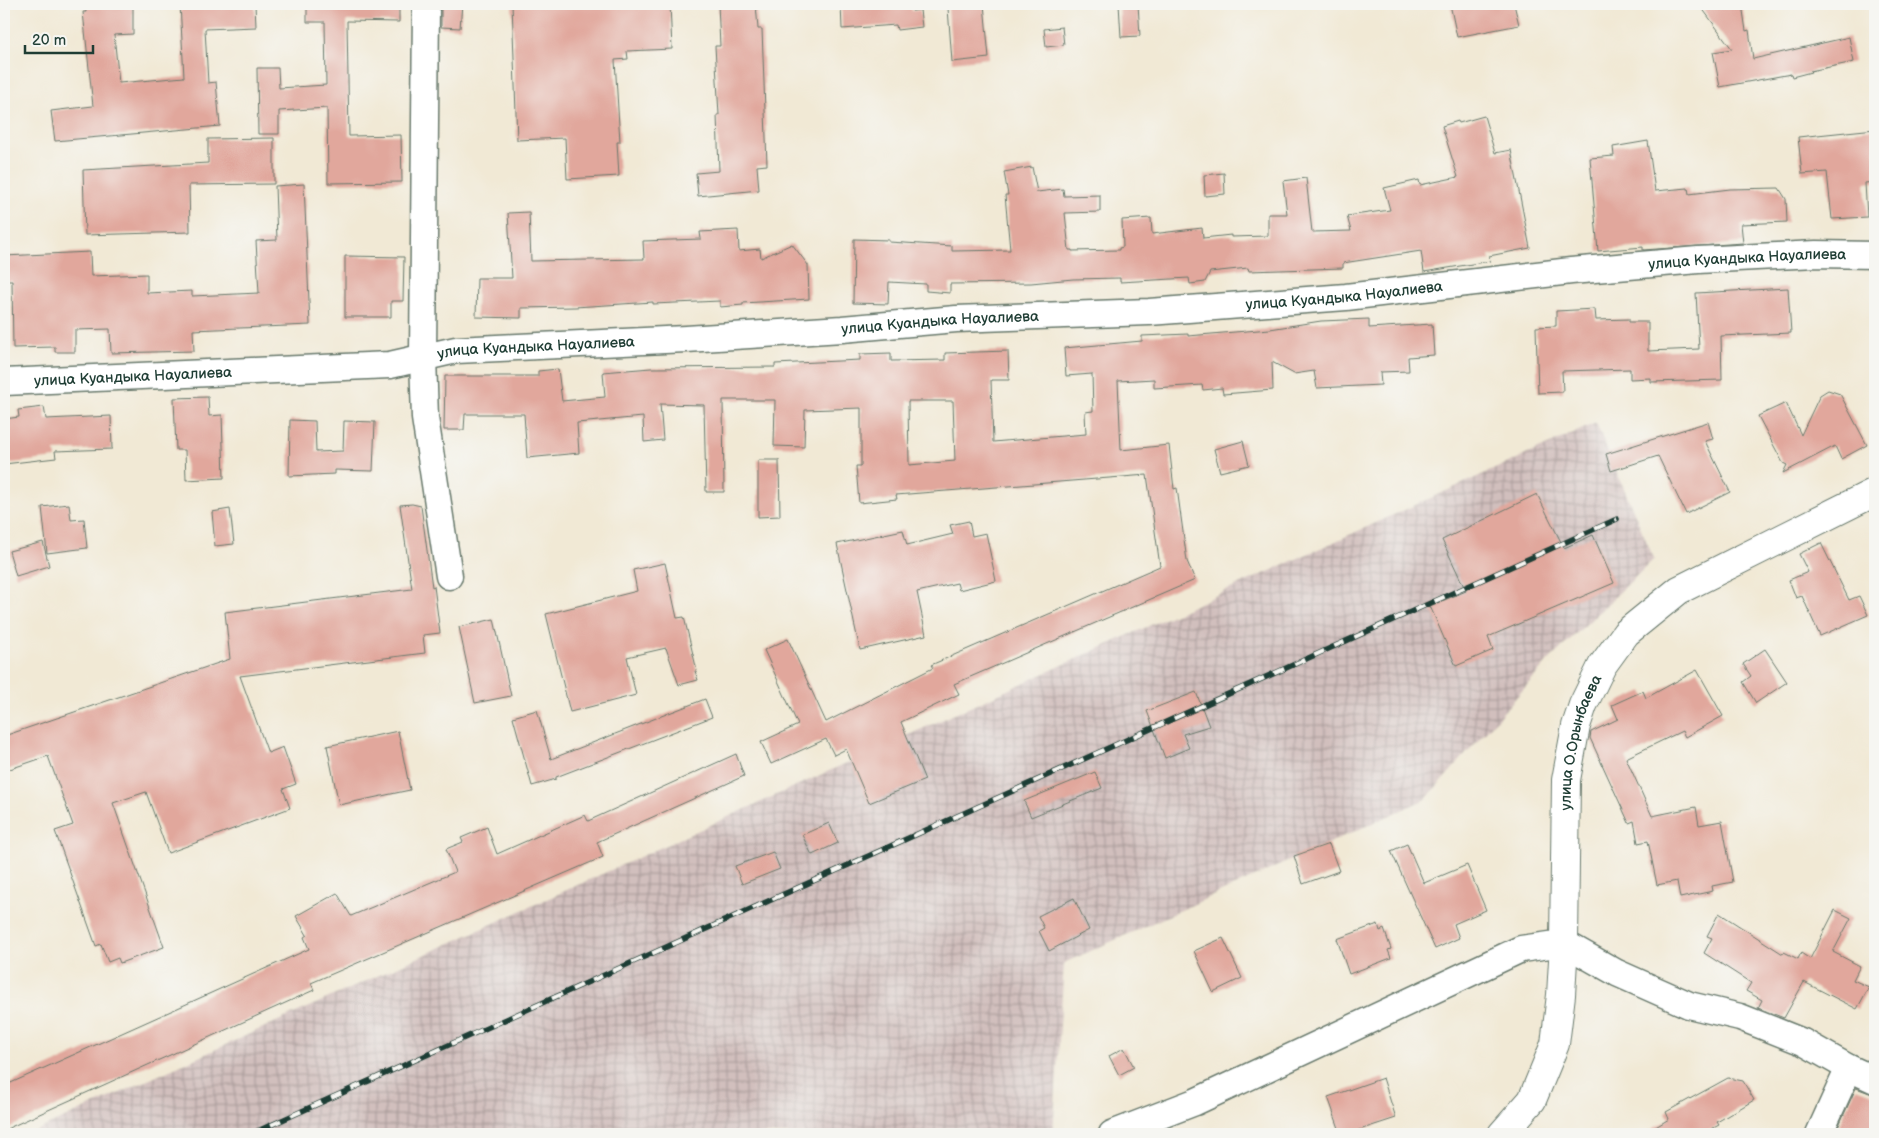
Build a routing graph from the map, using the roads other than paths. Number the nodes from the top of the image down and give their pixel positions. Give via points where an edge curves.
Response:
1 (426, 4) edge
2 (1875, 255) edge
3 (423, 357) junction
4 (4, 382) edge
5 (1875, 492) edge
6 (449, 576) dead end
7 (1564, 943) junction
8 (1849, 1068) junction
9 (1875, 1080) edge
10 (1112, 1134) edge
11 (1502, 1134) edge
12 (1818, 1134) edge

1 - 3 street
2 - 3 street, улица Куандыка Науалиева via 1816,254 1698,260 1346,297 1149,312 956,319 686,339 456,350
3 - 4 street, улица Куандыка Науалиева via 390,365
3 - 6 street via 426,418
5 - 7 street, улица О.Орынбаева via 1680,590 1626,633 1602,666 1576,726 1566,780
7 - 8 street via 1617,973 1689,1005 1758,1024 1803,1042
7 - 10 street via 1521,949 1195,1102
7 - 11 street, улица О.Орынбаева via 1555,1044 1532,1100
8 - 9 street
8 - 12 street

